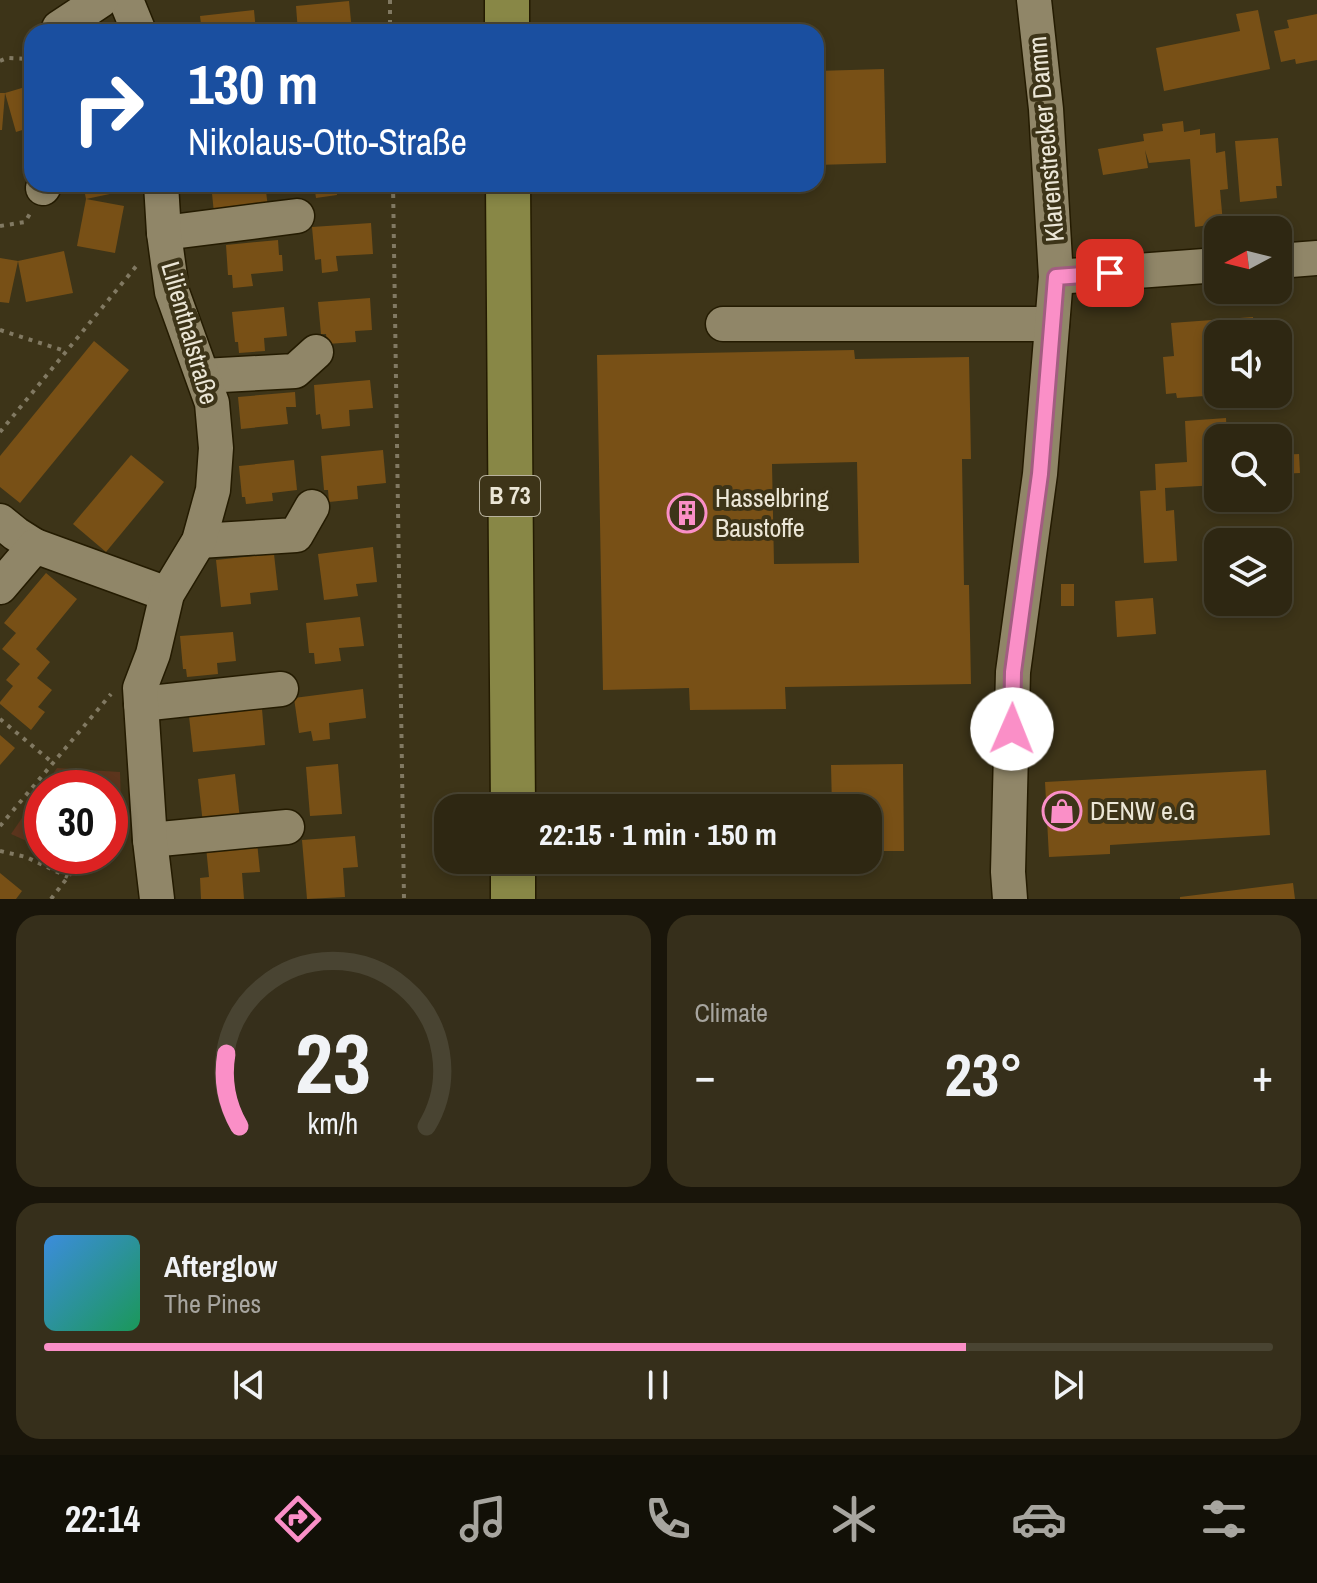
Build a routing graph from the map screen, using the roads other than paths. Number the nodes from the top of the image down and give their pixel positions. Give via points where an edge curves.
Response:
1 (101, 0) edge
2 (126, 0) edge
3 (507, 0) edge
4 (1034, 0) edge
5 (65, 24) edge
6 (136, 24) edge
7 (507, 24) edge
8 (161, 192) edge
9 (508, 192) edge
10 (297, 216) dead end
11 (164, 233) junction
12 (1317, 258) edge
13 (1292, 260) edge
14 (1204, 266) edge
15 (1056, 277) junction
16 (723, 324) dead end
17 (1052, 324) junction
18 (316, 352) dead end
19 (203, 376) junction
20 (312, 507) dead end
21 (0, 521) edge
22 (199, 541) junction
23 (35, 546) junction
24 (0, 587) edge
25 (167, 594) junction
26 (281, 689) dead end
27 (141, 696) junction
28 (513, 794) edge
29 (287, 827) dead end
30 (150, 840) junction
31 (513, 874) edge
32 (157, 899) edge
33 (513, 899) edge
34 (1010, 899) edge

1 - 5 street
2 - 6 street
3 - 7 main road
4 - 15 street, Klarenstrecker Damm
8 - 11 street, Lilienthalstraße
9 - 28 main road, B 73
10 - 11 street
11 - 19 street, Lilienthalstraße via 172,292
12 - 13 street
14 - 15 street
15 - 17 street, Klarenstrecker Damm
16 - 17 street
17 - 34 street, Klarenstrecker Damm via 1040,474 1013,672
18 - 19 street via 295,371
19 - 22 street, Lilienthalstraße via 212,403 216,448 213,490
20 - 22 street via 296,535
21 - 23 street
22 - 25 street, Lilienthalstraße
23 - 24 street
23 - 25 street
25 - 27 street, Lilienthalstraße
26 - 27 street
27 - 30 street, Lilienthalstraße
29 - 30 street
30 - 32 street, Lilienthalstraße
31 - 33 main road

